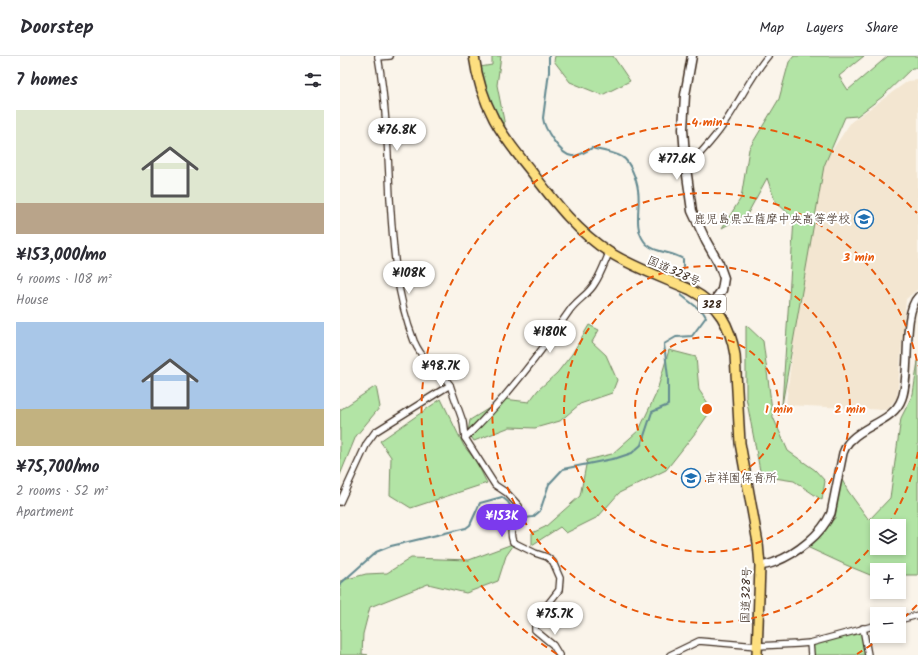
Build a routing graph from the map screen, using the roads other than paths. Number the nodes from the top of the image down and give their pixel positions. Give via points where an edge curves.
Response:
1 (390, 56) edge
2 (474, 56) edge
3 (692, 56) edge
4 (768, 56) edge
5 (378, 57) edge
6 (686, 168) junction
7 (609, 252) junction
8 (918, 297) edge
9 (712, 304) junction
10 (450, 385) junction
11 (466, 438) junction
12 (340, 502) edge
13 (760, 566) junction
14 (918, 615) edge
15 (906, 618) edge
16 (870, 626) edge
17 (863, 628) junction
18 (810, 643) junction
19 (757, 651) edge
20 (559, 655) edge
21 (670, 655) edge
22 (811, 655) edge
23 (868, 655) edge

1 - 5 street
2 - 7 highway, 国道328号 / 328 via 477,75 501,132 565,213 584,234
3 - 6 main road via 685,95 683,129
4 - 6 street via 711,142
5 - 10 street via 383,92 392,235 403,309 415,342 428,362
6 - 9 main road via 692,211 724,278 722,290
7 - 9 highway, 国道328号 / 328 via 636,267 691,290
7 - 11 street via 595,284 572,308 519,379
8 - 13 street via 911,309 905,388 898,408 846,446 827,522 800,548 776,562
9 - 13 highway, 国道328号 / 328 via 728,327 733,343 740,443
10 - 11 street
10 - 12 street via 375,432 367,443
11 - 20 street via 495,485 507,492 519,506 510,535 513,542 553,562 560,578 560,590 534,624 535,630
13 - 19 highway, 国道328号 / 328
14 - 15 street
16 - 17 street
17 - 18 street
17 - 23 street
18 - 19 street
18 - 22 street
19 - 21 street via 699,641

